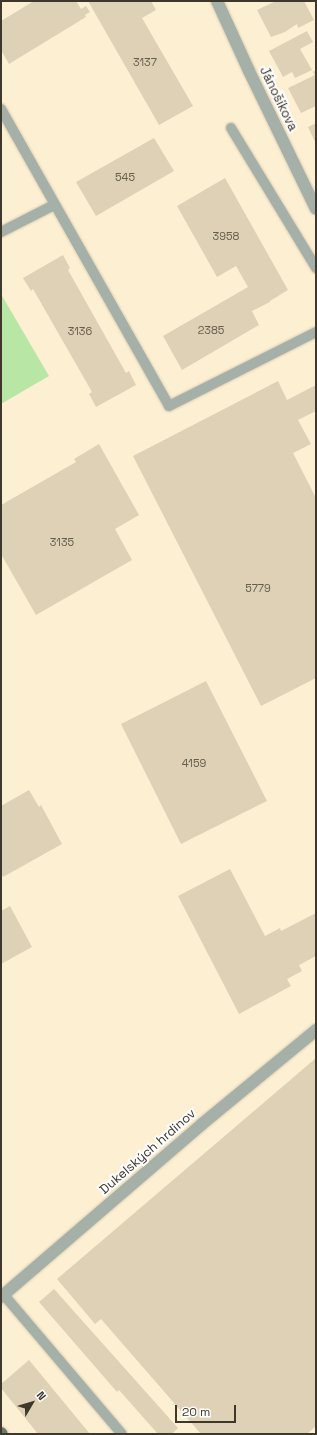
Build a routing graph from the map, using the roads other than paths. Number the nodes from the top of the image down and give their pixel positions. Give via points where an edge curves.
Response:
1 (217, 1) edge
2 (1, 109) edge
3 (231, 128) dead end
4 (54, 206) junction
5 (316, 209) edge
6 (1, 232) edge
7 (316, 268) edge
8 (316, 332) edge
9 (316, 1030) edge
10 (2, 1296) edge
11 (122, 1434) edge

1 - 5 street, Jánošíkova
2 - 4 lane
3 - 7 lane
4 - 6 lane
4 - 8 lane via 169,406
9 - 10 street, Dukelských hrdinov
10 - 11 lane

